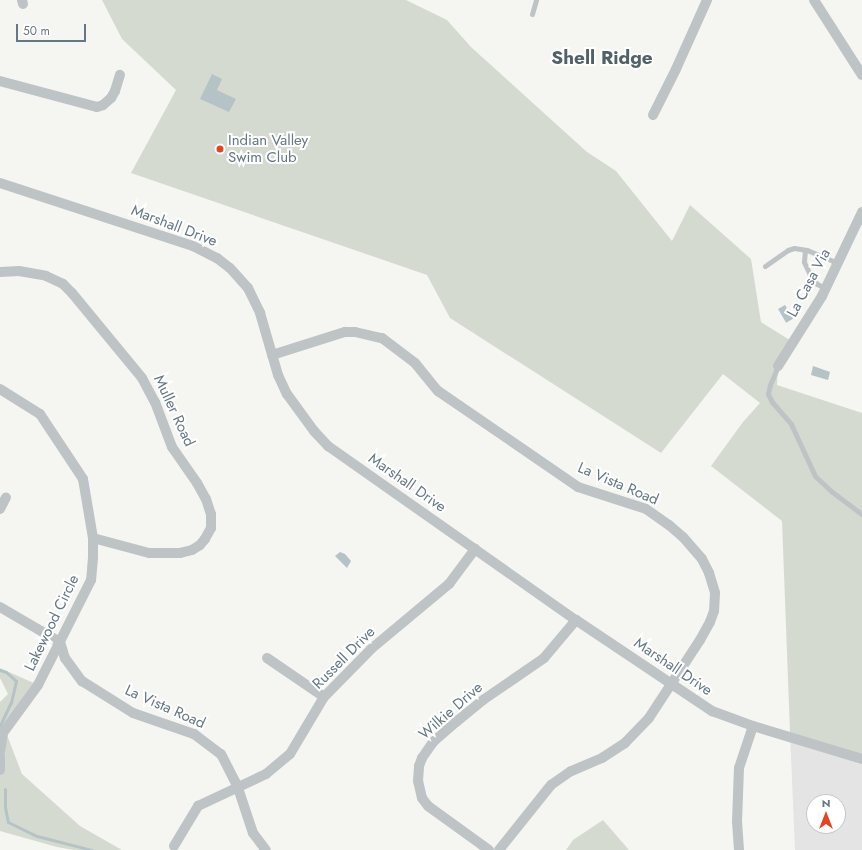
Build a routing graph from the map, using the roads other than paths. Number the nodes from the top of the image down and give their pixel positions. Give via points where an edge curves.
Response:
1 (536, 0) edge
2 (707, 0) edge
3 (814, 0) edge
4 (532, 14) dead end
5 (120, 75) dead end
6 (862, 75) edge
7 (0, 80) edge
8 (653, 115) dead end
9 (0, 183) edge
10 (862, 212) edge
11 (805, 250) junction
12 (838, 262) junction
13 (765, 266) dead end
14 (0, 272) edge
15 (825, 288) junction
16 (272, 356) junction
17 (778, 366) joint
18 (0, 389) edge
19 (6, 497) dead end
20 (0, 509) edge
21 (862, 514) edge
22 (93, 538) junction
23 (475, 549) junction
24 (0, 606) edge
25 (576, 620) junction
26 (60, 642) junction
27 (267, 658) dead end
28 (671, 685) junction
29 (324, 697) junction
30 (753, 726) junction
31 (0, 751) edge
32 (0, 756) edge
33 (862, 759) edge
34 (0, 770) edge
35 (238, 788) junction
36 (174, 846) dead end
37 (266, 850) edge
38 (489, 850) edge
39 (499, 850) edge
40 (739, 850) edge

1 - 4 lane
2 - 8 street
3 - 6 street
5 - 7 street via 111,98 103,106 97,107
9 - 16 street, Marshall Drive via 211,254 230,268 248,288 260,313
10 - 12 street, La Casa Via
11 - 12 lane
11 - 13 lane via 788,250
11 - 15 lane via 803,258 811,277 816,284
12 - 15 street, La Casa Via
14 - 22 street, Muller Road via 19,270 46,276 63,284 72,293 142,378 155,402 172,447 197,483 211,514 211,528 205,539 192,550 180,553 149,552
15 - 17 street, La Casa Via
16 - 23 street, Marshall Drive via 287,394 328,446
16 - 28 street, La Vista Road via 344,332 382,338 415,363 438,391 578,487 646,509 669,525 702,559 715,593 714,611 710,622
17 - 21 lane via 768,394 772,402 791,424 815,476
18 - 22 street, Lakewood Circle via 40,414 83,479
19 - 20 street
22 - 26 street, Lakewood Circle via 91,580
23 - 25 street, Marshall Drive
23 - 29 street, Russell Drive via 449,584 371,649
24 - 26 street
25 - 28 street, Marshall Drive
25 - 38 street, Wilkie Drive via 544,658 456,722 433,742 422,758 418,781 421,794 428,806
26 - 31 street, Lakewood Circle via 38,685 3,733
26 - 35 street, La Vista Road via 64,658 82,682 133,713 194,734 221,754
27 - 29 street
28 - 30 street, Marshall Drive via 712,711
28 - 39 street, La Vista Road via 649,718 624,743 602,758 571,771 551,785
29 - 35 street, Russell Drive via 290,754 266,774
30 - 33 street, Marshall Drive
30 - 40 street via 739,768
32 - 34 street
35 - 36 street, Russell Drive via 198,806
35 - 37 street, La Vista Road via 253,833

